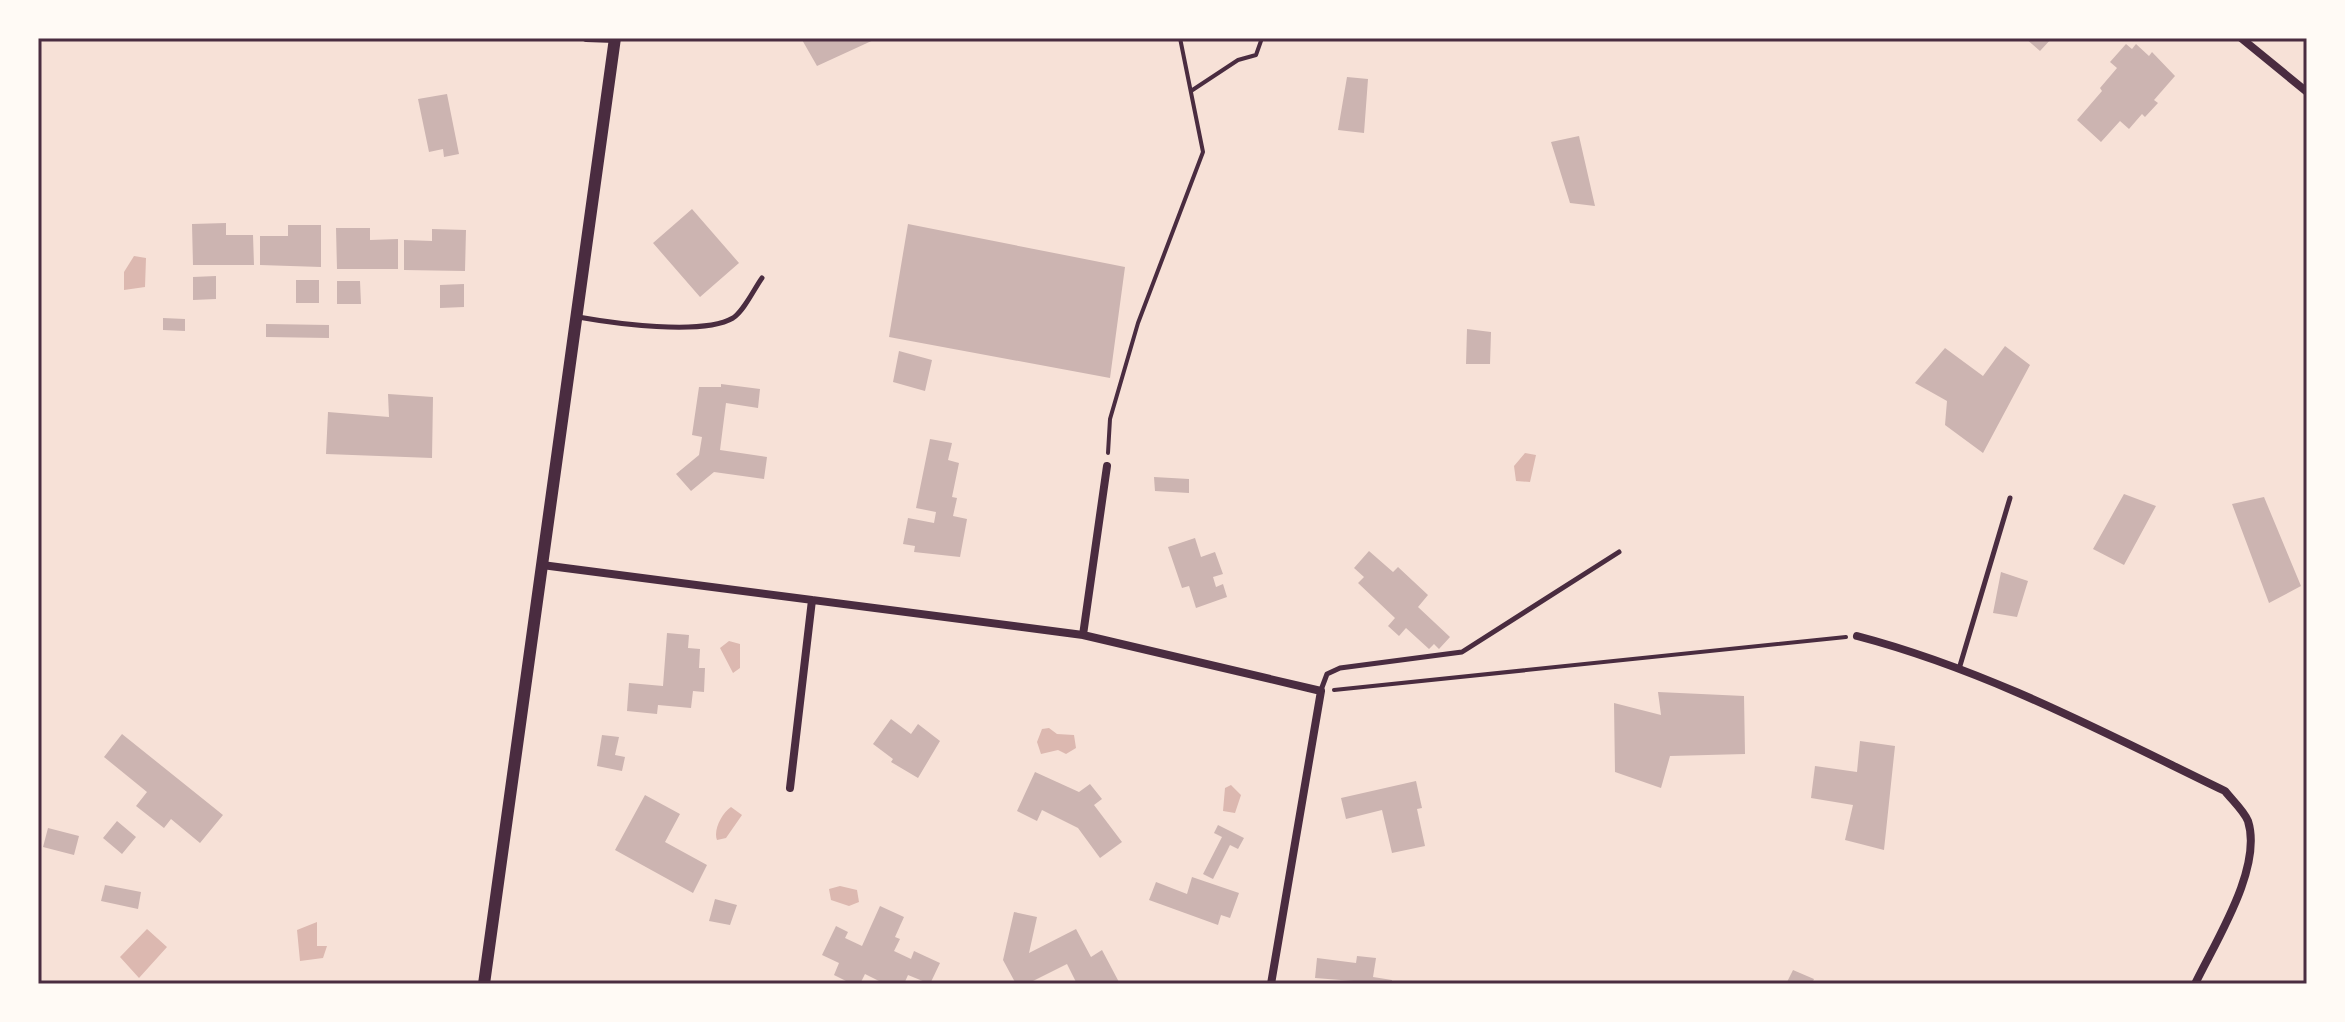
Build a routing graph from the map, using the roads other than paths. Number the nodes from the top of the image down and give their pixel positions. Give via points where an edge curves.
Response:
1 (586, 38) edge
2 (615, 38) edge
3 (2241, 38) edge
4 (2307, 92) edge
5 (762, 278) dead end
6 (577, 317) junction
7 (1107, 466) road end
8 (2010, 498) dead end
9 (1619, 552) dead end
10 (542, 565) junction
11 (812, 600) junction
12 (1083, 635) junction
13 (1857, 636) road end
14 (1959, 669) junction
15 (1321, 691) junction
16 (790, 788) dead end
17 (484, 984) edge
18 (1271, 984) edge
19 (2195, 984) edge

1 - 2 street
2 - 6 street
3 - 4 street
5 - 6 lane via 734,318 717,323 632,326
6 - 10 street
7 - 12 street
8 - 14 lane
9 - 15 lane via 1462,652 1340,668 1327,674
10 - 11 street
10 - 17 street
11 - 12 street
11 - 16 street
12 - 15 street
13 - 14 street
14 - 19 street via 2029,695 2225,791 2247,820 2251,850 2244,881
15 - 18 street

